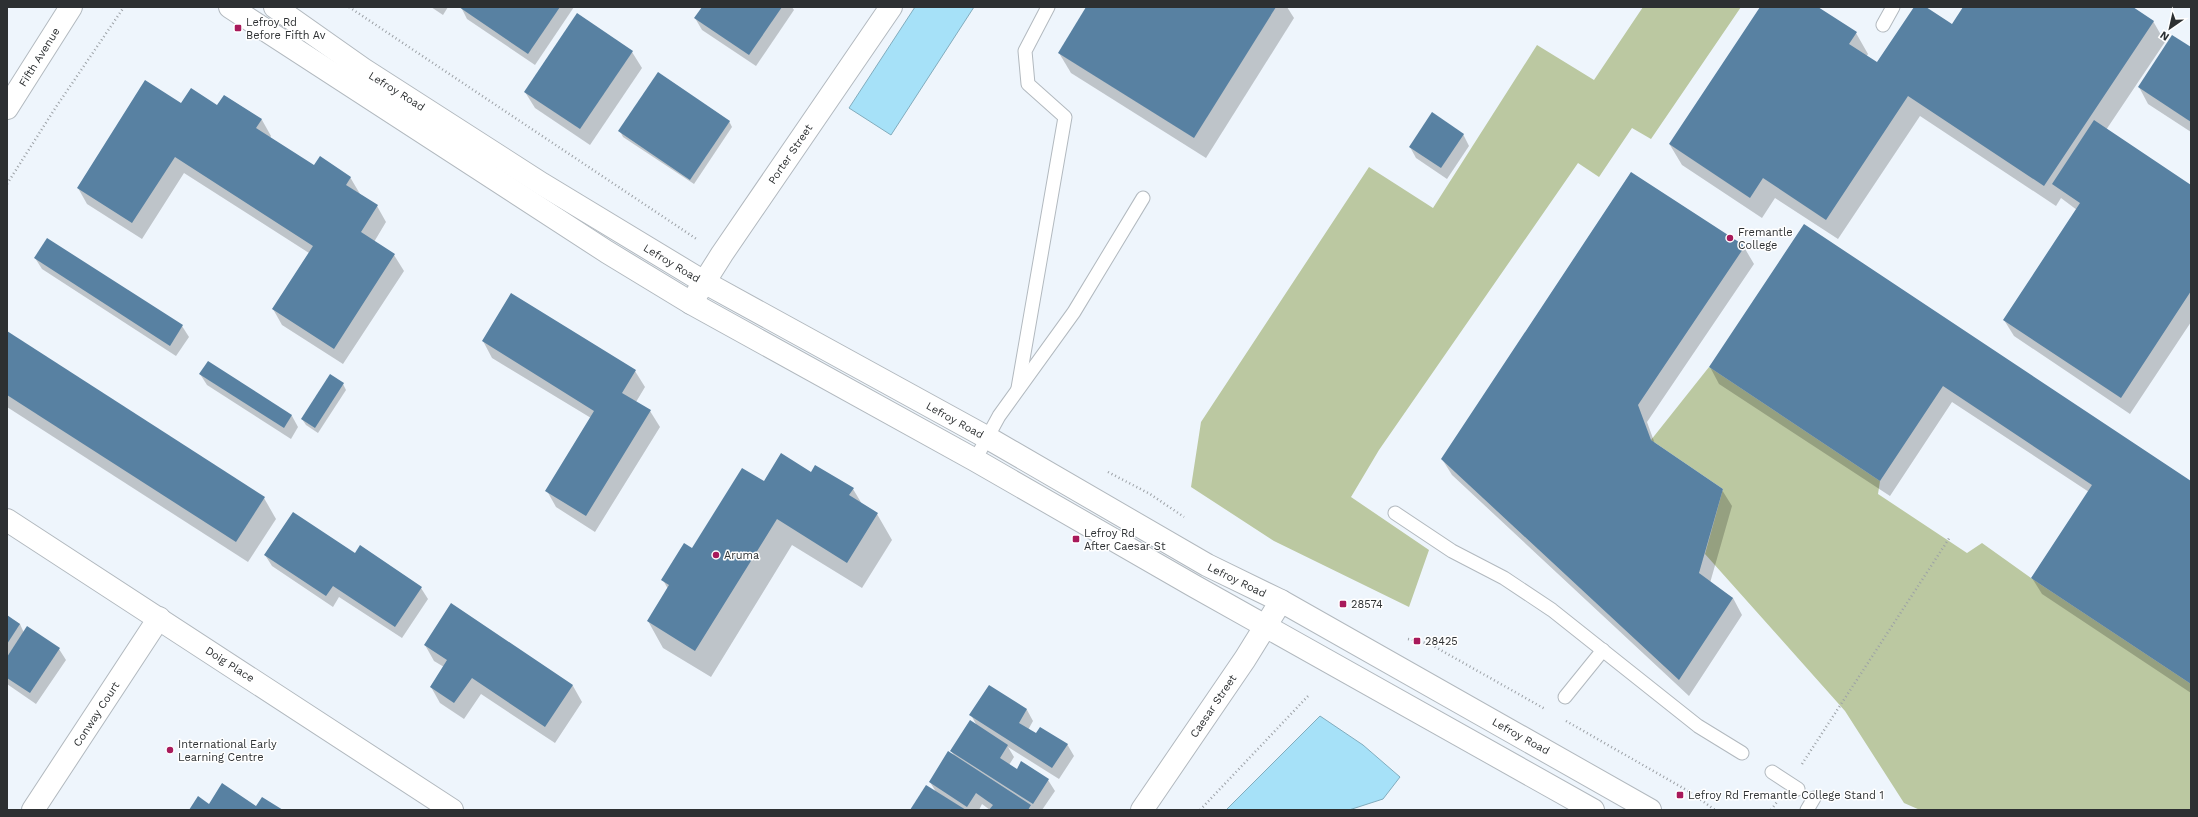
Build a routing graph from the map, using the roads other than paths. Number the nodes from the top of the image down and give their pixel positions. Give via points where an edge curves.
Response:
1 (71, 7) edge
2 (230, 7) edge
3 (275, 7) edge
4 (891, 7) edge
5 (1048, 7) edge
6 (1893, 7) edge
7 (1883, 25) dead end
8 (7, 108) edge
9 (1143, 198) dead end
10 (704, 282) junction
11 (691, 303) junction
12 (1018, 388) junction
13 (988, 438) junction
14 (975, 460) junction
15 (1395, 513) dead end
16 (7, 520) edge
17 (1281, 601) junction
18 (159, 618) junction
19 (1267, 626) junction
20 (1603, 650) junction
21 (1565, 697) dead end
22 (1742, 753) dead end
23 (1772, 772) dead end
24 (1798, 789) dead end
25 (1814, 798) dead end
26 (33, 810) edge
27 (452, 810) edge
28 (1142, 810) edge
29 (1593, 810) edge
30 (1650, 810) edge
31 (1807, 810) edge

1 - 8 street, Fifth Avenue
2 - 11 street, Lefroy Road via 607,252
3 - 10 street, Lefroy Road via 363,69 542,184
4 - 10 street, Porter Street
5 - 12 lane via 1025,51 1028,84 1065,116
6 - 7 lane
9 - 12 lane via 1074,312
10 - 11 street, Porter Street
10 - 13 street, Lefroy Road
11 - 14 street, Lefroy Road
12 - 13 lane
13 - 14 lane
13 - 17 street, Lefroy Road via 1206,565
14 - 19 street, Lefroy Road
15 - 20 lane via 1452,551 1491,571 1539,601
16 - 18 street, Doig Place
17 - 19 street, Caesar Street
17 - 30 street, Lefroy Road
18 - 26 street, Conway Court
18 - 27 street, Doig Place
19 - 28 street, Caesar Street
19 - 29 street, Lefroy Road
20 - 21 lane
20 - 22 lane via 1698,726
23 - 24 lane
25 - 31 lane

